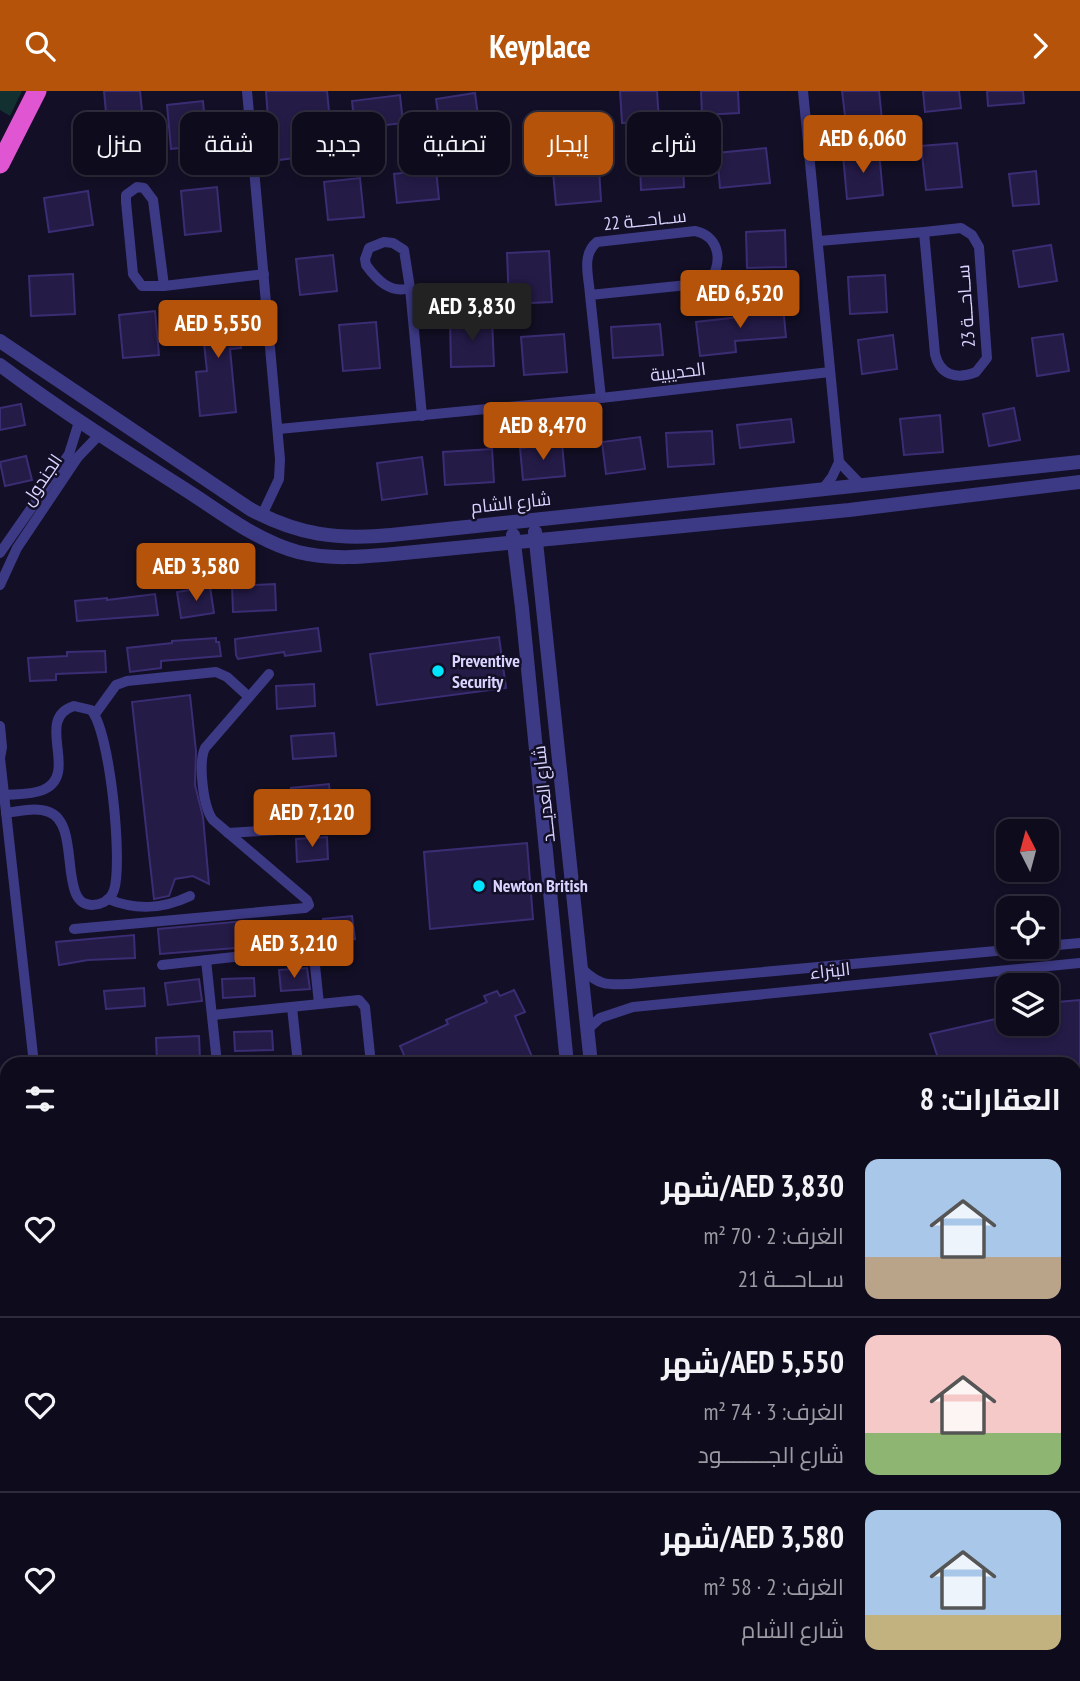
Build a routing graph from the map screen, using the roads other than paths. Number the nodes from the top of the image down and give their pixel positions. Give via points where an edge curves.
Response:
1 (37, 91) edge
2 (247, 91) edge
3 (803, 91) edge
4 (0, 164) edge
5 (924, 232) junction
6 (819, 241) junction
7 (264, 274) junction
8 (164, 286) junction
9 (410, 288) junction
10 (590, 295) junction
11 (0, 341) edge
12 (0, 365) edge
13 (830, 372) junction
14 (601, 398) junction
15 (422, 416) junction
16 (79, 422) junction
17 (279, 429) junction
18 (99, 435) junction
19 (839, 462) junction
20 (1080, 462) edge
21 (1080, 482) edge
22 (862, 486) junction
23 (822, 490) junction
24 (262, 516) junction
25 (534, 520) junction
26 (511, 523) junction
27 (536, 540) junction
28 (513, 542) junction
29 (0, 554) edge
30 (0, 585) edge
31 (269, 674) dead end
32 (249, 697) junction
33 (95, 714) junction
34 (0, 726) edge
35 (0, 758) edge
36 (4, 795) junction
37 (6, 813) junction
38 (310, 828) dead end
39 (228, 833) junction
40 (190, 896) dead end
41 (108, 899) junction
42 (74, 929) dead end
43 (1080, 943) edge
44 (1059, 945) edge
45 (996, 951) edge
46 (206, 960) junction
47 (1080, 963) edge
48 (162, 965) dead end
49 (582, 969) junction
50 (319, 1004) junction
51 (292, 1007) junction
52 (213, 1015) junction
53 (589, 1028) junction
54 (33, 1057) edge
55 (216, 1057) edge
56 (297, 1057) edge
57 (370, 1057) edge
58 (566, 1057) edge
59 (591, 1057) edge

1 - 4 highway
2 - 7 street
3 - 6 street
5 - 5 street, ســاحـــة 23 via 961,229 972,235 979,247 987,358 968,376 948,374 938,364
5 - 6 street, ســاحـــة 23
6 - 13 street
7 - 8 street
7 - 17 street
8 - 8 street via 142,286 133,274 126,195 136,187 144,188 153,200
9 - 9 street via 406,254 399,246 384,242 369,248 365,259 373,273 392,289
9 - 15 street
10 - 10 street, ســاحـــة 22 via 587,258 597,242 695,231 707,235 717,249 717,269 712,279 701,285
10 - 14 street, ســاحـــة 22
11 - 24 street, شارع الشام
12 - 16 street
13 - 14 street, الحديبية
13 - 19 street
14 - 15 street, الحديبية
15 - 17 street, الحديبية
16 - 18 street
16 - 29 street, الجندول via 69,454
17 - 24 street via 279,479
18 - 28 street via 252,532 302,553 347,558
18 - 30 street, الجندول via 78,457 21,541
19 - 22 street
19 - 23 street
20 - 22 street, شارع الشام
21 - 27 street
22 - 23 street, شارع الشام
23 - 25 street, شارع الشام
24 - 26 street, شارع الشام via 313,534 350,538
25 - 26 street, شارع الشام
25 - 27 street, شارع العديـــد
26 - 28 street, شارع العديـــد
27 - 28 street
27 - 49 street, شارع العديـــد
28 - 58 street, شارع العديـــد
31 - 32 street
32 - 33 street via 216,672 127,681 116,685
32 - 39 street via 202,755 208,811
33 - 36 street via 74,706 59,716 55,727 59,768 51,785 40,792
33 - 41 street via 108,764 115,821 116,884
34 - 35 street
35 - 36 street
36 - 37 street
37 - 41 street via 41,810 58,817 67,833 75,893 93,905
37 - 54 street
38 - 39 street
39 - 42 street via 309,905
40 - 41 street via 144,908
43 - 44 street
45 - 49 street, البتراء via 630,984 605,985
46 - 48 street
46 - 50 street via 306,949 314,956
46 - 52 street
47 - 53 street, البتراء via 633,1007 600,1018
49 - 53 street, شارع العديـــد
50 - 51 street
50 - 57 street via 363,1002
51 - 52 street
51 - 56 street
52 - 55 street
53 - 59 street, شارع العديـــد

